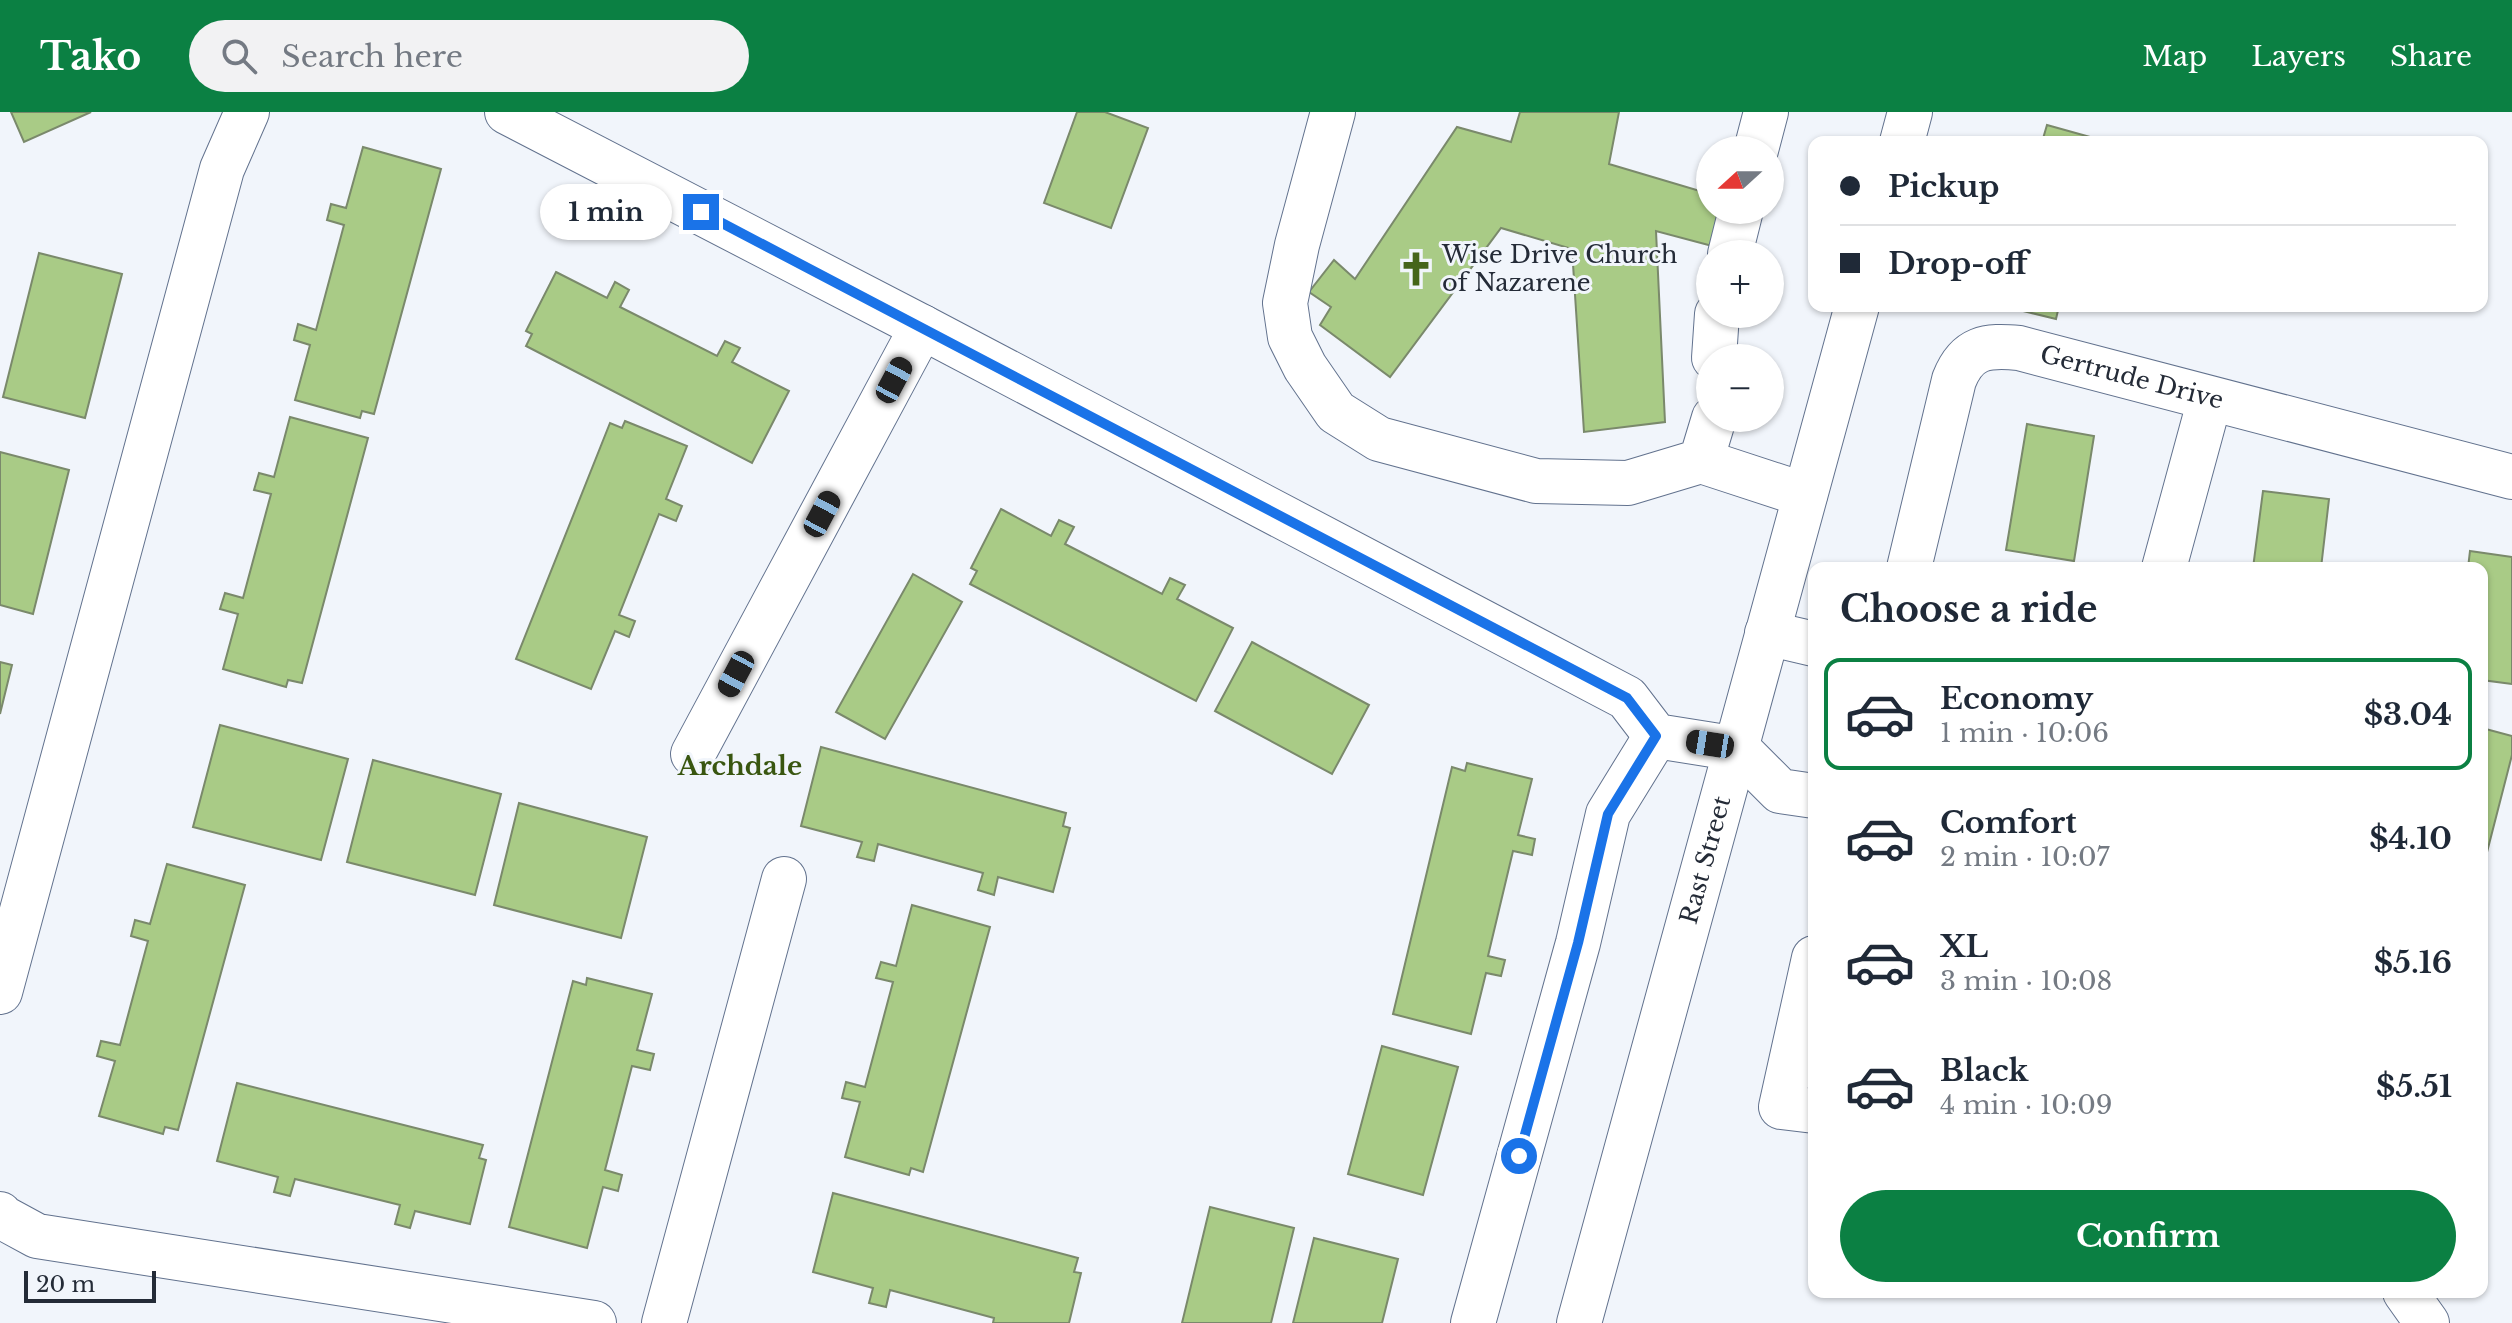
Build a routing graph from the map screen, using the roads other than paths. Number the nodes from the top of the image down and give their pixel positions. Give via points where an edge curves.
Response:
1 (247, 112) edge
2 (507, 112) edge
3 (1333, 112) edge
4 (1766, 112) edge
5 (1910, 112) edge
6 (1760, 136) edge
7 (1904, 136) edge
8 (1855, 312) edge
9 (922, 327) junction
10 (2210, 399) junction
11 (1710, 432) edge
12 (1701, 461) junction
13 (2512, 477) edge
14 (1805, 495) junction
15 (1910, 562) edge
16 (2166, 562) edge
17 (1767, 633) junction
18 (1808, 643) edge
19 (1656, 736) junction
20 (1738, 749) junction
21 (693, 754) dead end
22 (1808, 795) edge
23 (784, 879) dead end
24 (1808, 985) edge
25 (0, 992) edge
26 (1808, 1110) edge
27 (0, 1214) edge
28 (2409, 1298) edge
29 (594, 1323) edge
30 (664, 1323) edge
31 (1473, 1323) edge
32 (1579, 1323) edge
33 (2427, 1323) edge

1 - 25 street via 222,169
2 - 9 street
3 - 12 street via 1285,303 1290,337 1336,412 1379,439 1536,481 1628,483
4 - 6 street
5 - 7 street
8 - 14 street, Rast Street
9 - 19 street via 1627,698
9 - 21 street
10 - 13 street, Gertrude Drive
10 - 15 street, Gertrude Drive via 2019,348 1993,345 1971,354 1954,380
10 - 16 street
11 - 12 street
12 - 14 street
14 - 17 street, Rast Street
17 - 18 street
17 - 20 street, Rast Street
19 - 20 street
19 - 31 street via 1608,814 1578,943
20 - 22 street via 1780,791
20 - 32 street, Rast Street
23 - 30 street
24 - 26 street via 1781,1107
27 - 29 street via 37,1236
28 - 33 street

